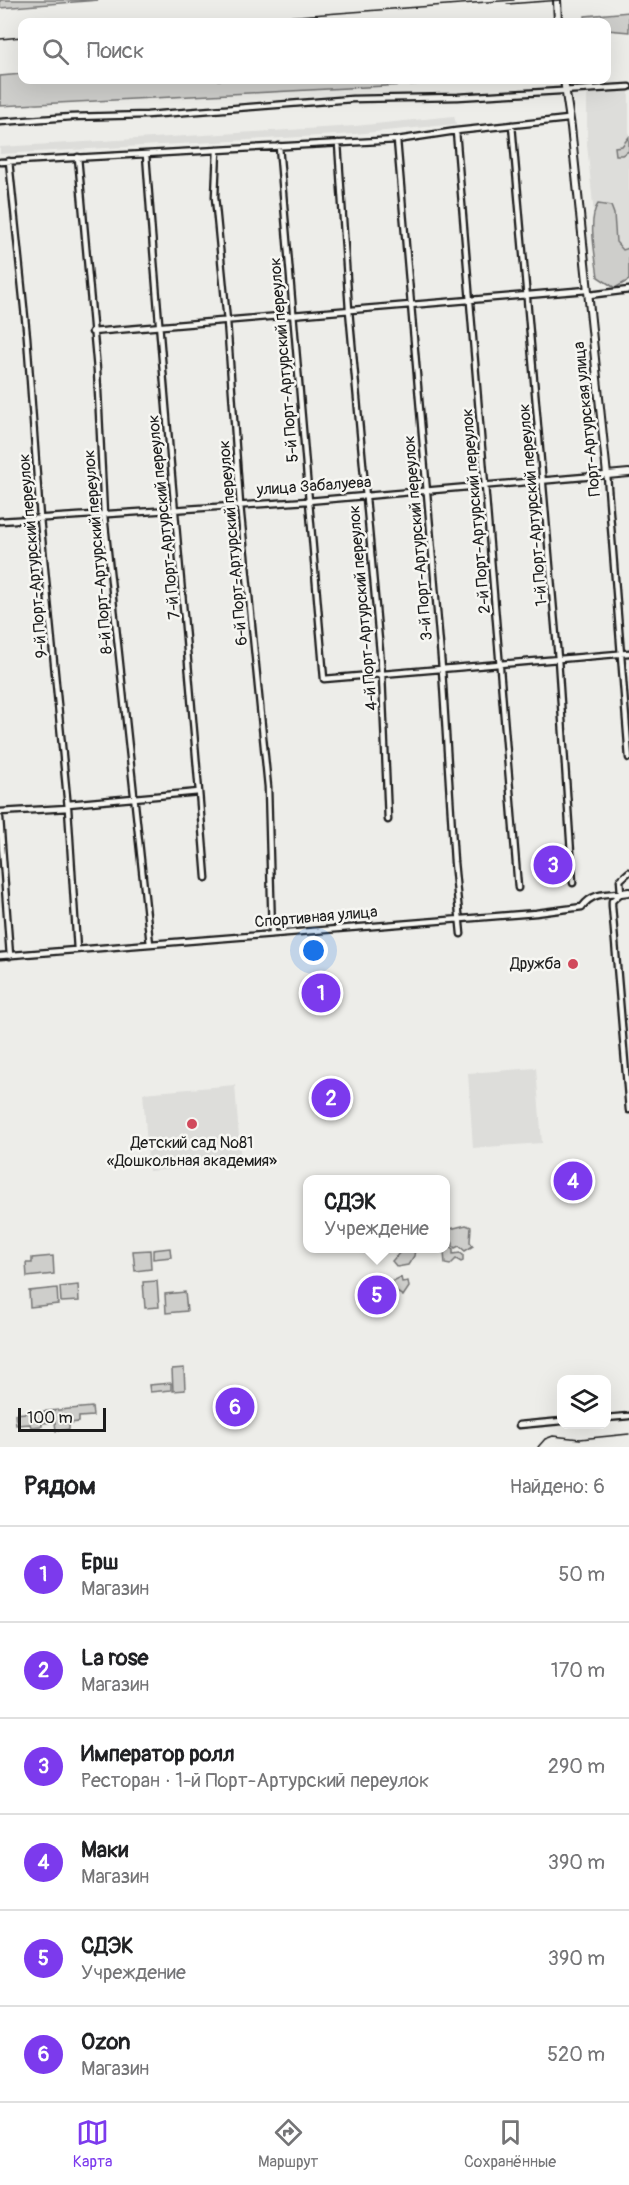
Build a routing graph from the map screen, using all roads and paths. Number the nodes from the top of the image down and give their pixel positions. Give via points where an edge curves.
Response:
1 (557, 0) edge
2 (558, 18) edge
3 (564, 84) edge
4 (629, 87) edge
5 (565, 91) junction
6 (568, 119) junction
7 (0, 122) edge
8 (512, 125) junction
9 (456, 130) junction
10 (397, 140) junction
11 (338, 143) junction
12 (279, 146) junction
13 (217, 150) junction
14 (146, 153) junction
15 (78, 157) junction
16 (9, 161) junction
17 (0, 162) edge
18 (629, 290) edge
19 (588, 292) junction
20 (527, 295) junction
21 (468, 300) junction
22 (410, 305) junction
23 (349, 310) junction
24 (292, 315) junction
25 (227, 321) junction
26 (159, 327) junction
27 (92, 332) junction
28 (629, 473) edge
29 (607, 475) junction
30 (543, 480) junction
31 (485, 485) junction
32 (426, 491) junction
33 (366, 496) junction
34 (308, 501) junction
35 (240, 505) junction
36 (174, 511) junction
37 (104, 515) junction
38 (40, 518) junction
39 (0, 521) edge
40 (629, 653) edge
41 (621, 654) junction
42 (558, 659) junction
43 (501, 664) junction
44 (442, 669) junction
45 (382, 674) junction
46 (629, 758) edge
47 (199, 792) junction
48 (134, 798) junction
49 (68, 806) junction
50 (0, 812) edge
51 (0, 818) edge
52 (388, 820) dead end
53 (629, 872) edge
54 (206, 878) dead end
55 (573, 883) dead end
56 (519, 888) dead end
57 (621, 892) junction
58 (629, 892) edge
59 (460, 919) junction
60 (272, 934) junction
61 (461, 934) dead end
62 (150, 944) junction
63 (77, 950) junction
64 (0, 956) edge
65 (10, 956) junction
66 (629, 1110) edge
67 (629, 1416) edge
68 (611, 1418) edge
69 (557, 1421) edge
70 (519, 1425) dead end

1 - 2 street
3 - 5 street, Порт-Артурская улица
4 - 5 street
5 - 6 street, Порт-Артурская улица
5 - 7 street via 363,98
6 - 8 street
6 - 19 street, Порт-Артурская улица
8 - 9 street
8 - 20 street, 1-й Порт-Артурский переулок
9 - 10 street
9 - 21 street, 2-й Порт-Артурский переулок
10 - 11 street
10 - 22 street, 3-й Порт-Артурский переулок
11 - 12 street
11 - 23 street, 4-й Порт-Артурский переулок
12 - 13 street
12 - 24 street, 5-й Порт-Артурский переулок
13 - 14 street
13 - 25 street, 6-й Порт-Артурский переулок via 215,197
14 - 15 street
14 - 26 street, 7-й Порт-Артурский переулок
15 - 16 street
15 - 27 street, 8-й Порт-Артурский переулок
16 - 17 street
16 - 38 street, 9-й Порт-Артурский переулок
18 - 19 street
19 - 20 street
19 - 29 street, Порт-Артурская улица
20 - 21 street
20 - 30 street, 1-й Порт-Артурский переулок
21 - 22 street
21 - 31 street, 2-й Порт-Артурский переулок
22 - 23 street
22 - 32 street, 3-й Порт-Артурский переулок
23 - 24 street
23 - 33 street, 4-й Порт-Артурский переулок
24 - 25 street
24 - 34 street, 5-й Порт-Артурский переулок
25 - 26 street
25 - 35 street, 6-й Порт-Артурский переулок
26 - 27 street
26 - 36 street, 7-й Порт-Артурский переулок
27 - 37 street, 8-й Порт-Артурский переулок
28 - 29 street, улица Забалуева
29 - 30 street, улица Забалуева
29 - 41 street, Порт-Артурская улица
30 - 31 street, улица Забалуева
30 - 42 street, 1-й Порт-Артурский переулок
31 - 32 street, улица Забалуева
31 - 43 street, 2-й Порт-Артурский переулок
32 - 33 street, улица Забалуева
32 - 44 street, 3-й Порт-Артурский переулок
33 - 34 street, улица Забалуева
33 - 45 street, 4-й Порт-Артурский переулок
34 - 35 street, улица Забалуева
34 - 45 street, 5-й Порт-Артурский переулок via 324,679
35 - 36 street, улица Забалуева
35 - 60 street, 6-й Порт-Артурский переулок via 268,787
36 - 37 street, улица Забалуева
36 - 47 street, 7-й Порт-Артурский переулок
37 - 38 street, улица Забалуева
37 - 48 street, 8-й Порт-Артурский переулок
38 - 39 street, улица Забалуева
38 - 49 street, 9-й Порт-Артурский переулок
40 - 41 street
41 - 42 street
41 - 46 street, Порт-Артурская улица
42 - 43 street
42 - 55 street, 1-й Порт-Артурский переулок
43 - 44 street
43 - 56 street, 2-й Порт-Артурский переулок
44 - 45 street
44 - 59 street, 3-й Порт-Артурский переулок
45 - 52 street, 4-й Порт-Артурский переулок
47 - 48 street
47 - 54 street, 7-й Порт-Артурский переулок
48 - 49 street
48 - 62 street, 8-й Порт-Артурский переулок
49 - 50 street
49 - 63 street, 9-й Порт-Артурский переулок
51 - 65 street
53 - 57 street via 620,880
57 - 58 street, Спортивная улица
57 - 59 street, Спортивная улица via 599,894 582,908
57 - 66 street via 612,906
59 - 60 street, Спортивная улица
59 - 61 street, 3-й Порт-Артурский переулок
60 - 62 street, Спортивная улица
62 - 63 street, Спортивная улица
63 - 65 street, Спортивная улица
64 - 65 street, Спортивная улица
67 - 68 street
69 - 70 street

